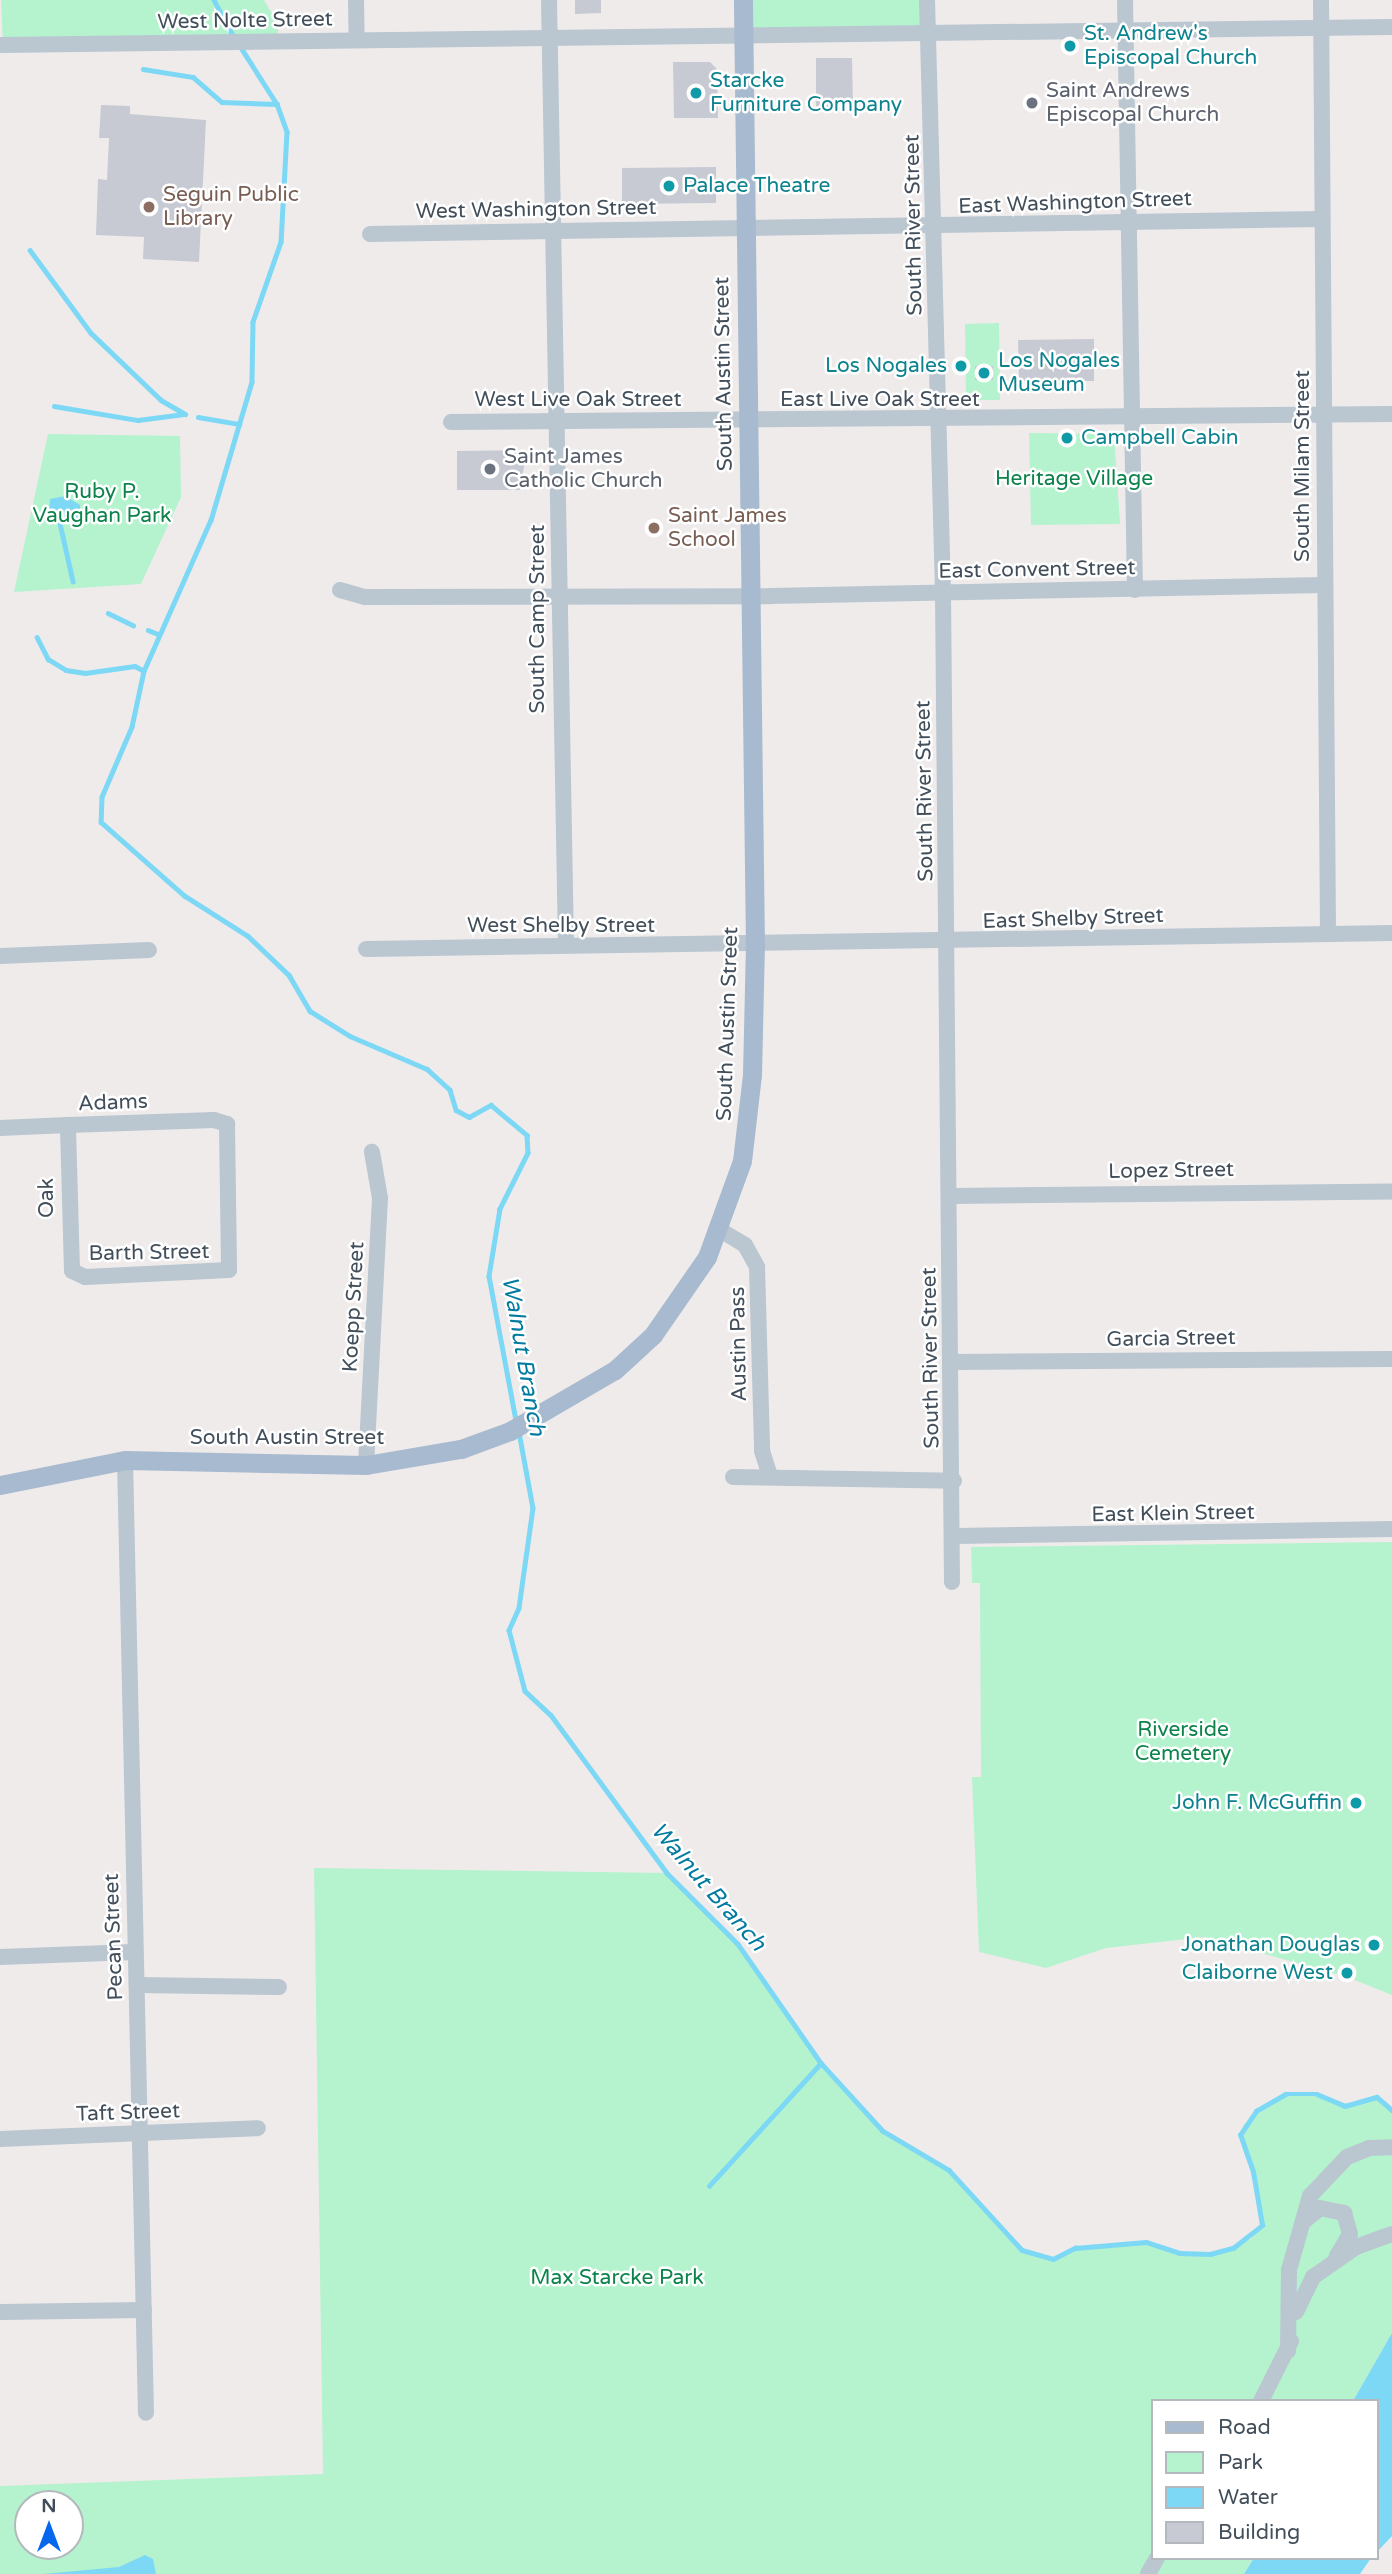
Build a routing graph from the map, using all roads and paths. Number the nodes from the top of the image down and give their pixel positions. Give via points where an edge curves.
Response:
1 (356, 0) edge
2 (549, 0) edge
3 (743, 0) edge
4 (927, 0) edge
5 (1125, 0) edge
6 (1321, 0) edge
7 (1322, 27) junction
8 (1392, 27) edge
9 (744, 32) junction
10 (1125, 34) junction
11 (930, 36) junction
12 (549, 37) junction
13 (357, 39) junction
14 (0, 45) edge
15 (1322, 219) junction
16 (1129, 224) junction
17 (745, 228) junction
18 (935, 228) junction
19 (552, 232) junction
20 (370, 233) dead end
21 (1324, 413) junction
22 (1392, 414) edge
23 (555, 419) junction
24 (1132, 419) junction
25 (746, 421) junction
26 (939, 421) junction
27 (451, 422) dead end
28 (1325, 585) junction
29 (340, 590) dead end
30 (1135, 590) junction
31 (943, 593) junction
32 (750, 596) junction
33 (559, 597) junction
34 (1328, 932) junction
35 (1392, 933) edge
36 (948, 943) junction
37 (566, 944) junction
38 (755, 946) junction
39 (366, 949) dead end
40 (149, 950) dead end
41 (0, 956) edge
42 (68, 1125) junction
43 (0, 1128) edge
44 (372, 1152) dead end
45 (1392, 1191) edge
46 (951, 1196) junction
47 (720, 1230) junction
48 (229, 1270) joint
49 (72, 1271) joint
50 (1392, 1359) edge
51 (951, 1362) junction
52 (125, 1460) junction
53 (366, 1465) junction
54 (770, 1475) junction
55 (733, 1477) dead end
56 (954, 1481) junction
57 (0, 1485) edge
58 (1392, 1529) edge
59 (954, 1536) junction
60 (952, 1582) dead end
61 (134, 1952) junction
62 (0, 1957) edge
63 (137, 1985) junction
64 (279, 1987) dead end
65 (258, 2128) dead end
66 (139, 2134) junction
67 (0, 2138) edge
68 (1392, 2147) edge
69 (1301, 2225) junction
70 (1392, 2234) edge
71 (1328, 2266) junction
72 (144, 2309) junction
73 (0, 2312) edge
74 (1288, 2351) junction
75 (1262, 2399) edge
76 (146, 2413) dead end

1 - 13 street
2 - 12 street, South Camp Street
3 - 9 main road, South Austin Street
4 - 11 street, South River Street
5 - 10 street
6 - 7 street, South Milam Street
7 - 8 street, West Nolte Street
7 - 10 street, West Nolte Street
7 - 15 street, South Milam Street
9 - 11 street, West Nolte Street
9 - 12 street, West Nolte Street
9 - 17 main road, South Austin Street
10 - 11 street, West Nolte Street
10 - 16 street
11 - 18 street, South River Street
12 - 13 street, West Nolte Street
12 - 19 street, South Camp Street
13 - 14 street, West Nolte Street
15 - 16 street, East Washington Street
15 - 21 street, South Milam Street
16 - 18 street, East Washington Street
16 - 24 street
17 - 18 street, East Washington Street
17 - 19 street, West Washington Street
17 - 25 main road, South Austin Street
18 - 26 street, South River Street
19 - 20 street, West Washington Street
19 - 23 street, South Camp Street
21 - 22 street, East Live Oak Street
21 - 24 street, East Live Oak Street
21 - 28 street, South Milam Street
23 - 25 street, West Live Oak Street
23 - 27 street, West Live Oak Street
23 - 33 street, South Camp Street
24 - 26 street, East Live Oak Street
24 - 30 street
25 - 26 street, East Live Oak Street
25 - 32 main road, South Austin Street
26 - 31 street, South River Street
28 - 30 street, East Convent Street
28 - 34 street, South Milam Street
29 - 33 street, East Convent Street via 365,597
30 - 31 street, East Convent Street
31 - 32 street, East Convent Street
31 - 36 street, South River Street
32 - 33 street, East Convent Street
32 - 38 main road, South Austin Street
33 - 37 street, South Camp Street
34 - 35 street, East Shelby Street
34 - 36 street, East Shelby Street
36 - 38 street, East Shelby Street
36 - 46 street, South River Street
37 - 38 street, West Shelby Street
37 - 39 street, West Shelby Street
38 - 47 main road, South Austin Street via 748,1122
40 - 41 street
42 - 43 street, Adams
42 - 48 street, Adams via 227,1124
42 - 49 street, Oak
44 - 53 street, Koepp Street via 380,1198
45 - 46 street, Lopez Street
46 - 51 street, South River Street
47 - 53 main road, South Austin Street via 676,1304 615,1370 510,1431 436,1455
47 - 54 street, Austin Pass via 746,1245 757,1267 762,1451
48 - 49 street, Barth Street via 85,1277
50 - 51 street, Garcia Street
51 - 56 street, South River Street
52 - 53 main road, South Austin Street
52 - 57 main road, South Austin Street
52 - 61 street, Pecan Street
54 - 55 street
54 - 56 street via 793,1481
56 - 59 street, South River Street
58 - 59 street, East Klein Street
59 - 60 street, South River Street
61 - 62 street
61 - 63 street, Pecan Street
63 - 64 street
63 - 66 street, Pecan Street
65 - 66 street, Taft Street
66 - 67 street, Taft Street
66 - 72 street, Pecan Street
68 - 69 street via 1360,2150 1334,2166 1310,2196
69 - 71 street via 1320,2208 1344,2213 1350,2226 1348,2242
69 - 74 street via 1289,2270
70 - 71 street via 1356,2247
71 - 74 street via 1301,2295
72 - 73 street
72 - 76 street, Pecan Street
74 - 75 street

